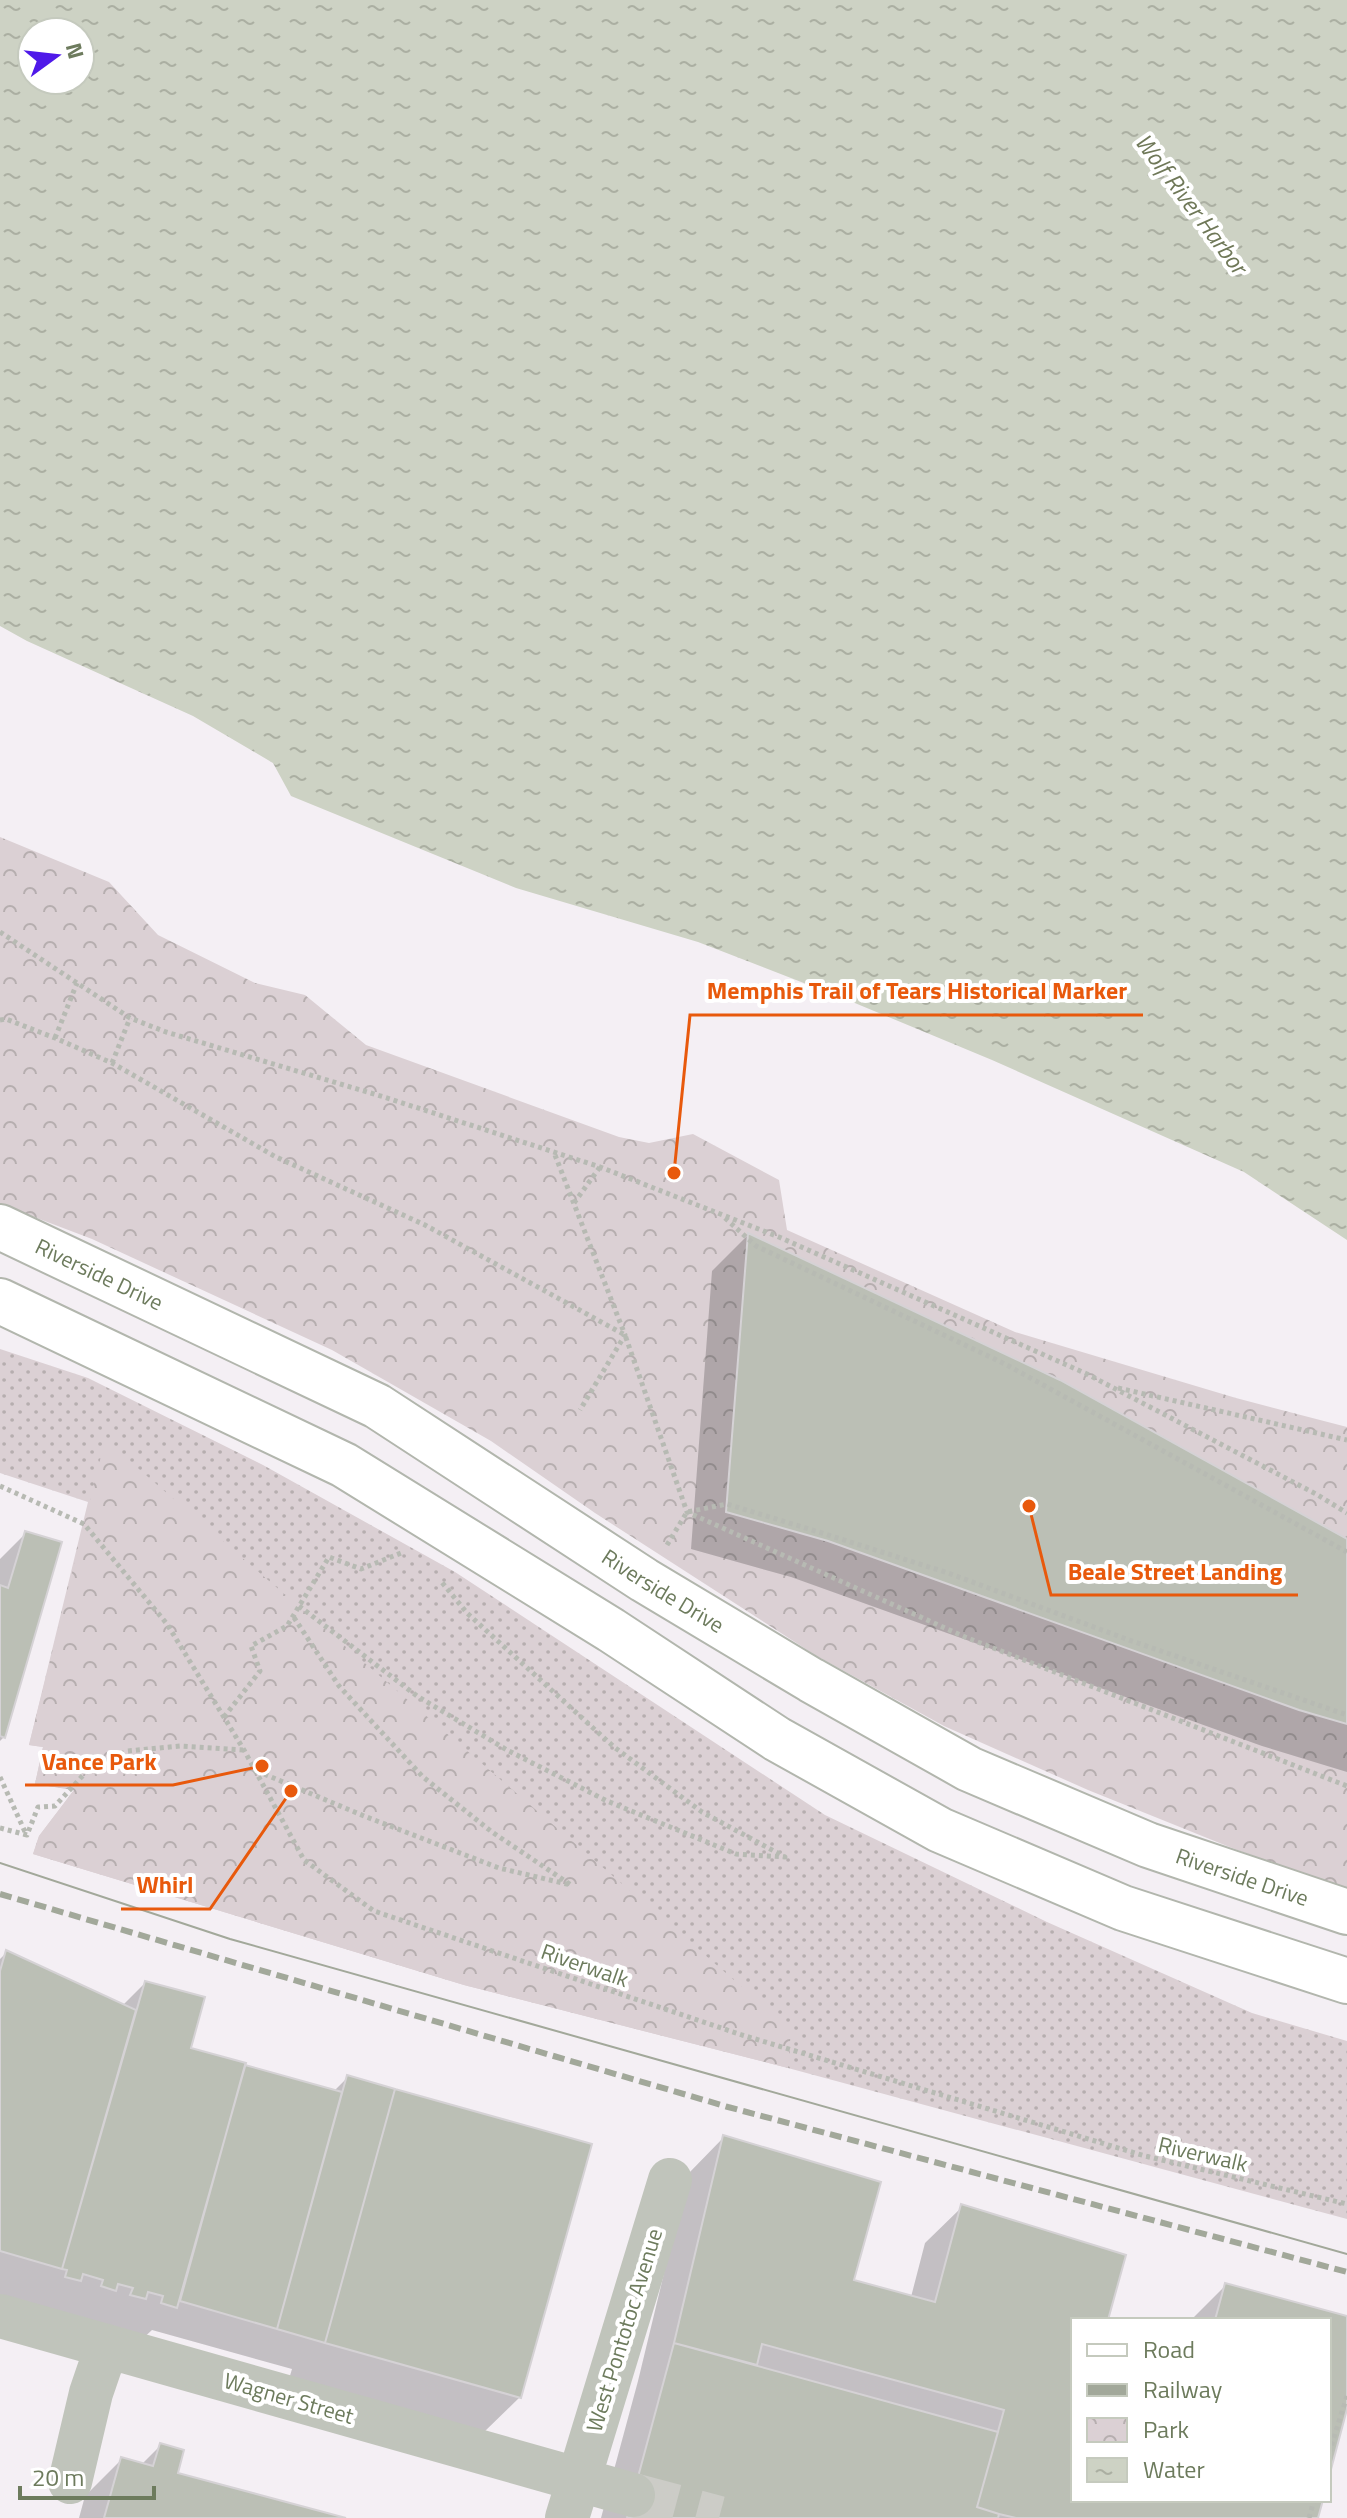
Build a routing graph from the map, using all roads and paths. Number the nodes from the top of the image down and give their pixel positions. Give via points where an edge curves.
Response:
1 (0, 932) edge
2 (77, 983) junction
3 (130, 1018) junction
4 (0, 1020) edge
5 (55, 1038) junction
6 (112, 1063) junction
7 (555, 1154) junction
8 (600, 1167) junction
9 (574, 1204) junction
10 (722, 1215) junction
11 (0, 1227) edge
12 (0, 1301) edge
13 (625, 1335) junction
14 (1111, 1387) junction
15 (580, 1410) dead end
16 (1347, 1440) edge
17 (0, 1486) edge
18 (687, 1512) junction
19 (1347, 1513) edge
20 (413, 1549) dead end
21 (1347, 1552) edge
22 (660, 1556) dead end
23 (431, 1570) dead end
24 (299, 1606) junction
25 (293, 1616) junction
26 (1347, 1715) edge
27 (224, 1717) junction
28 (244, 1750) junction
29 (255, 1770) junction
30 (0, 1777) edge
31 (1347, 1786) edge
32 (0, 1828) edge
33 (27, 1835) junction
34 (1347, 1912) edge
35 (1347, 1981) edge
36 (670, 2180) dead end
37 (1347, 2204) edge
38 (0, 2316) edge
39 (107, 2346) junction
40 (1347, 2396) edge
41 (1331, 2447) edge
42 (70, 2482) dead end
43 (633, 2495) tunnel mouth
44 (572, 2499) edge

1 - 2 path
2 - 3 path
2 - 5 path
3 - 6 path
3 - 7 path
4 - 5 path
5 - 6 path
6 - 13 path via 276,1157 425,1225
7 - 8 path
7 - 9 path
8 - 9 path
8 - 10 path
9 - 13 path
10 - 14 path
10 - 21 path via 756,1246 1005,1364
11 - 34 main road, Riverside Drive via 377,1406 644,1580 969,1769 1148,1845
12 - 35 main road via 344,1465 777,1739 940,1830 1123,1908
13 - 15 path
13 - 18 path
14 - 16 path
14 - 19 path
17 - 27 path, Riverwalk via 84,1524 167,1624
18 - 22 path
18 - 26 path via 727,1504 809,1528
18 - 31 path via 965,1637
20 - 24 path via 361,1569 329,1557
23 - 24 path via 467,1613 614,1747 702,1812 785,1857 736,1854 607,1801 521,1757 417,1696
24 - 25 path
25 - 27 path via 287,1626 251,1646 260,1671
25 - 29 path via 339,1686 423,1777 571,1885 499,1868
27 - 28 path, Riverwalk
28 - 29 path, Riverwalk
28 - 33 path via 180,1746 127,1751 86,1772 55,1806 38,1807
29 - 37 path, Riverwalk via 304,1860 374,1911 742,2035 1115,2148
30 - 33 path
32 - 33 path
36 - 44 street, West Pontotoc Avenue
38 - 39 street, Wagner Street
39 - 42 street
39 - 44 street, Wagner Street
40 - 41 path
43 - 44 street, Wagner Street

